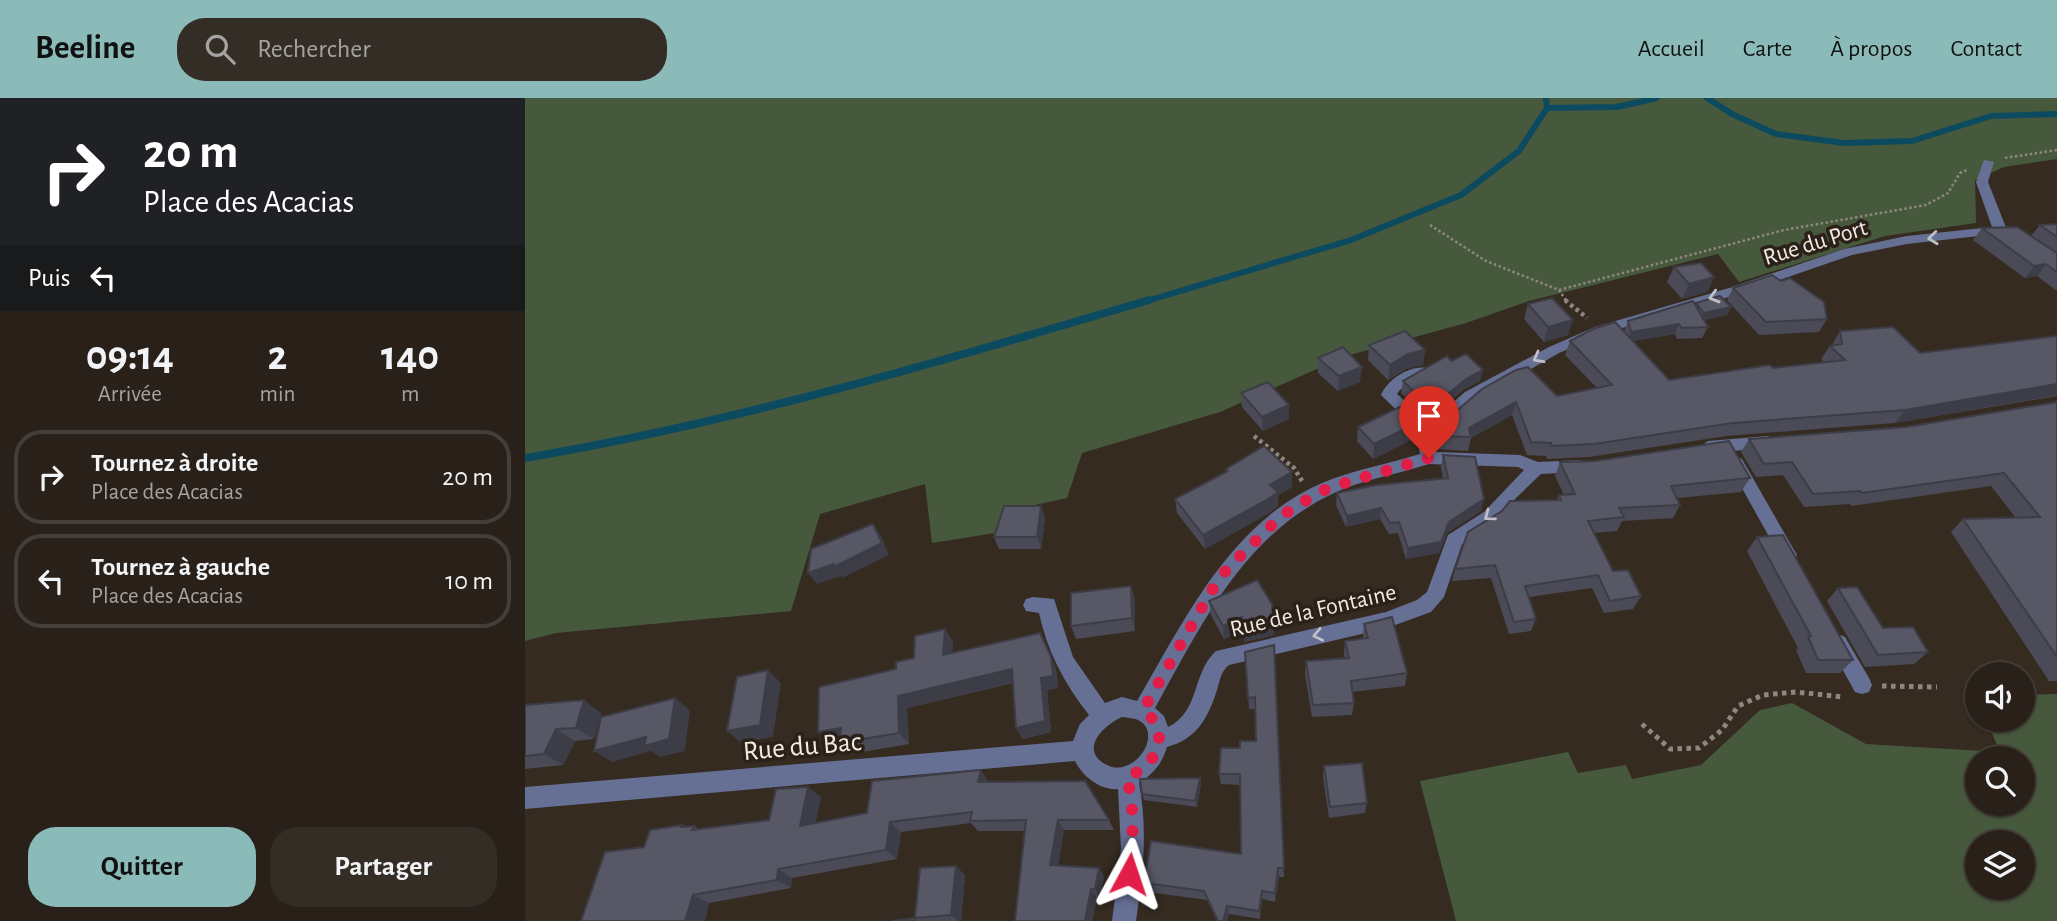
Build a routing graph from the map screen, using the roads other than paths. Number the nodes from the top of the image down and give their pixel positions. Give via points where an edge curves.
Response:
1 (1988, 162) road end
2 (1422, 372) edge
3 (1429, 432) junction
4 (1785, 441) edge
5 (1726, 445) junction
6 (1685, 451) edge
7 (1429, 458) junction
8 (1600, 464) edge
9 (1537, 468) junction
10 (1794, 565) edge
11 (1033, 605) dead end
12 (1828, 625) edge
13 (1862, 685) road end
14 (1143, 710) junction
15 (1102, 715) junction
16 (1161, 739) junction
17 (1083, 748) junction
18 (1127, 777) junction
19 (525, 798) edge
20 (1124, 921) edge

1 -> 3 street, Rue du Port via 1982,182 1986,198 2007,232 1907,240 1849,252 1600,330 1553,350 1471,396
2 - 3 street via 1400,381 1390,388 1389,395
3 - 7 street via 1425,439
4 - 5 street
5 - 6 street
5 - 10 street
7 - 9 street via 1520,461
7 - 14 street via 1328,488 1275,522 1212,590
8 - 9 street
9 -> 16 street, Rue de la Fontaine via 1490,517 1454,540 1435,597 1424,606 1387,620 1223,657 1216,664 1193,724 1185,732
11 - 15 street via 1047,605 1062,656 1077,686
12 - 13 street
14 - 15 street via 1122,707
14 - 16 street via 1157,725
15 - 17 street via 1090,726
16 - 18 street via 1147,766
17 - 18 street via 1097,772
17 - 19 street, Rue du Bac
18 - 20 street via 1134,825

